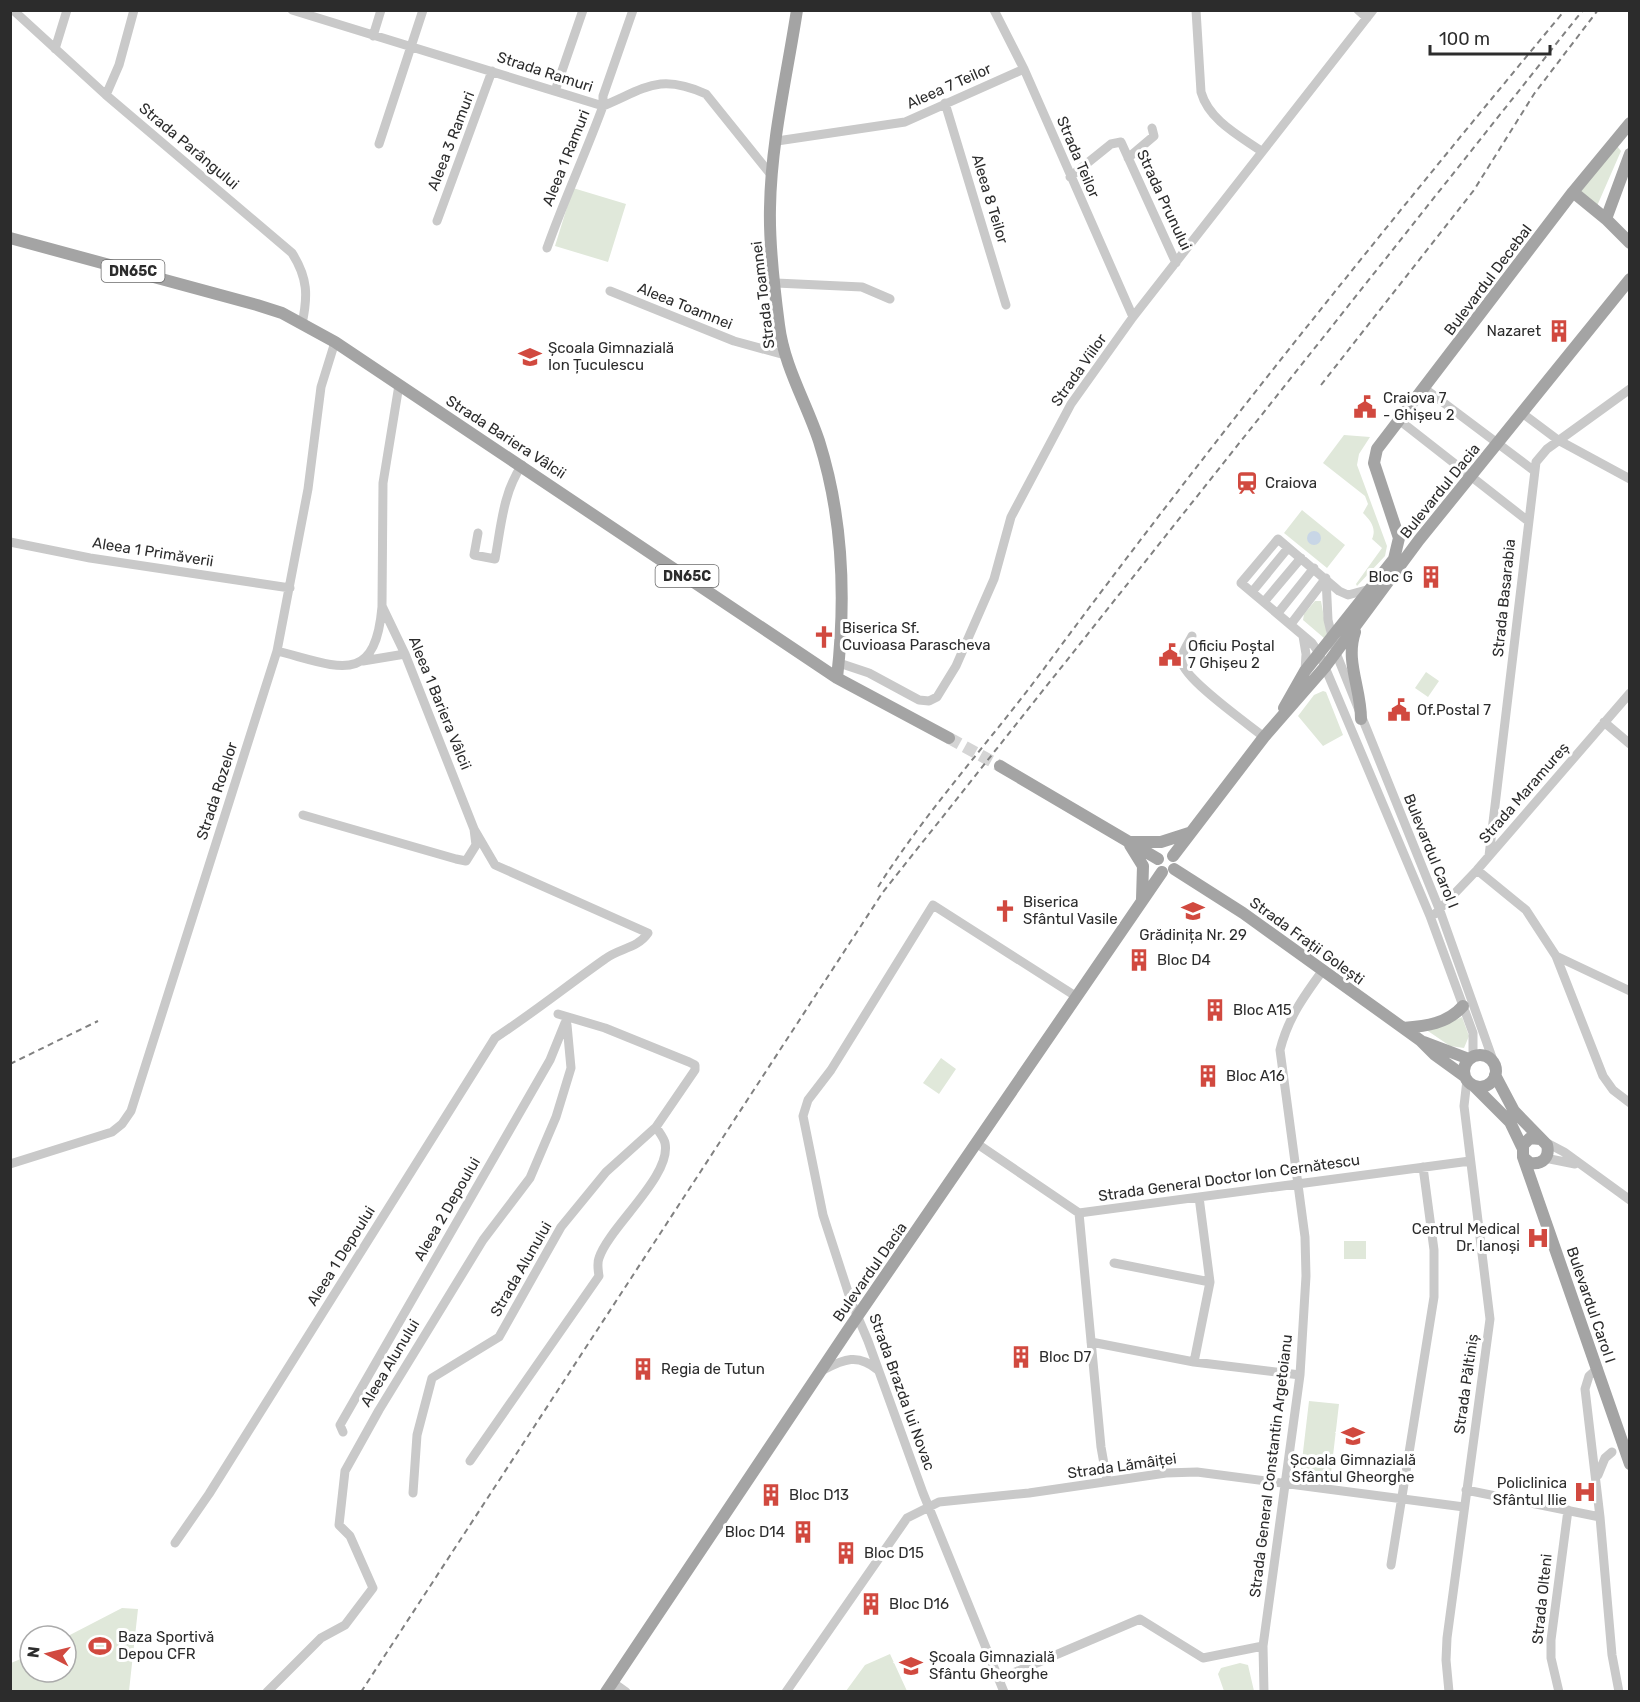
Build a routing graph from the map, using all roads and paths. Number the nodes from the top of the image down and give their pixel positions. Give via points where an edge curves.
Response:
1 (13, 10) edge
2 (67, 10) edge
3 (134, 10) edge
4 (292, 10) edge
5 (381, 10) edge
6 (423, 10) edge
7 (584, 10) edge
8 (633, 10) edge
9 (797, 10) edge
10 (994, 10) edge
11 (1196, 10) edge
12 (1358, 10) edge
13 (1370, 14) edge
14 (373, 36) junction
15 (411, 45) junction
16 (55, 49) junction
17 (1024, 69) junction
18 (492, 71) junction
19 (555, 91) junction
20 (106, 95) junction
21 (945, 103) junction
22 (603, 106) junction
23 (1629, 123) edge
24 (1152, 128) dead end
25 (777, 141) junction
26 (379, 144) dead end
27 (1261, 151) junction
28 (1629, 154) edge
29 (1128, 158) junction
30 (772, 176) junction
31 (1070, 177) junction
32 (1573, 192) junction
33 (1606, 219) junction
34 (437, 221) dead end
35 (10, 238) edge
36 (1629, 243) edge
37 (547, 248) dead end
38 (1176, 263) junction
39 (1629, 279) edge
40 (776, 283) junction
41 (610, 291) dead end
42 (891, 299) dead end
43 (1006, 305) dead end
44 (1132, 317) junction
45 (302, 324) junction
46 (335, 342) junction
47 (785, 355) junction
48 (399, 386) junction
49 (1424, 388) junction
50 (1629, 389) edge
51 (1522, 413) junction
52 (1399, 420) junction
53 (1558, 440) junction
54 (1497, 444) junction
55 (522, 465) junction
56 (1533, 470) junction
57 (1470, 477) junction
58 (1629, 479) edge
59 (1528, 521) junction
60 (478, 533) dead end
61 (1399, 538) junction
62 (1419, 540) junction
63 (10, 542) edge
64 (1288, 548) junction
65 (1301, 558) junction
66 (1314, 568) junction
67 (1326, 578) junction
68 (290, 588) junction
69 (1371, 588) junction
70 (1252, 592) junction
71 (1264, 602) junction
72 (382, 606) junction
73 (1278, 613) junction
74 (1359, 621) junction
75 (1291, 624) junction
76 (1192, 636) dead end
77 (1303, 636) junction
78 (1331, 638) junction
79 (278, 651) junction
80 (1319, 653) junction
81 (1336, 653) junction
82 (405, 654) junction
83 (362, 661) junction
84 (839, 663) junction
85 (1325, 668) junction
86 (1305, 671) junction
87 (837, 678) junction
88 (1629, 693) edge
89 (1361, 718) junction
90 (1276, 722) junction
91 (1604, 723) junction
92 (1264, 737) junction
93 (949, 738) tunnel mouth
94 (1629, 744) edge
95 (1000, 766) tunnel mouth
96 (303, 814) dead end
97 (474, 829) junction
98 (1190, 832) junction
99 (1128, 842) junction
100 (1489, 856) junction
101 (1158, 859) junction
102 (1174, 862) junction
103 (1476, 870) junction
104 (1162, 872) junction
105 (1141, 902) junction
106 (1440, 911) junction
107 (1430, 916) junction
108 (1556, 956) junction
109 (1323, 970) junction
110 (1629, 991) edge
111 (1077, 997) junction
112 (549, 1002) junction
113 (1463, 1006) junction
114 (558, 1014) junction
115 (567, 1025) junction
116 (1403, 1028) junction
117 (1420, 1040) junction
118 (1471, 1057) junction
119 (1494, 1069) junction
120 (1469, 1081) junction
121 (1629, 1103) edge
122 (656, 1127) junction
123 (1542, 1140) junction
124 (976, 1143) junction
125 (1523, 1152) junction
126 (1545, 1159) junction
127 (1470, 1161) junction
128 (10, 1164) edge
129 (1580, 1165) junction
130 (1423, 1167) junction
131 (1297, 1184) junction
132 (1535, 1191) junction
133 (1199, 1197) junction
134 (1629, 1200) edge
135 (1079, 1213) junction
136 (1114, 1263) dead end
137 (1210, 1282) junction
138 (858, 1316) junction
139 (1091, 1342) junction
140 (1194, 1362) junction
141 (1598, 1368) junction
142 (821, 1371) junction
143 (879, 1371) junction
144 (1300, 1375) junction
145 (343, 1432) dead end
146 (1612, 1452) dead end
147 (470, 1461) dead end
148 (1629, 1464) edge
149 (1597, 1480) junction
150 (1107, 1481) junction
151 (1287, 1483) junction
152 (1466, 1490) junction
153 (413, 1493) dead end
154 (1403, 1499) junction
155 (929, 1507) junction
156 (1464, 1507) junction
157 (1568, 1510) junction
158 (1600, 1517) junction
159 (175, 1542) dead end
160 (1391, 1565) dead end
161 (1263, 1646) junction
162 (999, 1679) junction
163 (609, 1687) edge
164 (267, 1692) edge
165 (626, 1692) edge
166 (786, 1692) edge
167 (1004, 1692) edge
168 (1264, 1692) edge
169 (1449, 1692) edge
170 (1559, 1692) edge
171 (1618, 1692) edge

1 - 16 street, Strada Parângului
2 - 16 street
3 - 20 street
4 - 14 street, Strada Ramuri
5 - 14 street
6 - 15 street
7 - 19 street
8 - 22 street, Aleea 1 Ramuri
9 - 25 main road, Strada Toamnei
10 - 17 street, Strada Teilor
11 - 27 street via 1204,103 1216,118
12 - 13 street
13 - 27 street, Strada Viilor
14 - 15 street, Strada Ramuri
15 - 18 street, Strada Ramuri
15 - 26 street
16 - 20 street, Strada Parângului
17 - 21 street, Aleea 7 Teilor
17 - 31 street, Strada Teilor
18 - 19 street, Strada Ramuri
18 - 34 street, Aleea 3 Ramuri
19 - 22 street, Strada Ramuri
20 - 45 street, Strada Parângului via 292,253 306,281
21 - 25 street, Aleea 7 Teilor via 919,117 889,125
21 - 43 street, Aleea 8 Teilor
22 - 30 street, Strada Ramuri via 655,84 671,82 706,94
22 - 37 street, Aleea 1 Ramuri via 577,175 567,189
23 - 32 main road, Bulevardul Decebal
24 - 29 street via 1154,136
25 - 30 main road, Strada Toamnei
27 - 38 street, Strada Viilor
28 - 33 main road
29 - 31 street, Strada Prunului via 1116,141
29 - 38 street, Strada Prunului
30 - 40 main road, Strada Toamnei via 770,227
31 - 44 street, Strada Teilor
32 - 33 main road
32 - 49 main road, Bulevardul Decebal
33 - 36 main road
35 - 45 main road, Strada Bariera Vâlcii / DN65C via 256,304
38 - 44 street, Strada Viilor
39 - 51 main road, Bulevardul Dacia
40 - 42 street via 862,287
40 - 47 main road, Strada Toamnei
41 - 47 street, Aleea Toamnei via 734,341
44 - 84 street, Strada Viilor via 1071,404 1011,517 990,590 956,666 937,697 920,700 869,673
45 - 46 main road, Strada Bariera Vâlcii / DN65C
46 - 48 main road, Strada Bariera Vâlcii / DN65C
46 - 68 street, Strada Rozelor via 321,387
47 - 84 main road, Strada Toamnei via 818,439 831,487 841,564
48 - 55 main road, Strada Bariera Vâlcii / DN65C
48 - 72 street, Aleea 1 Bariera Vâlcii via 383,483
49 - 52 main road, Bulevardul Decebal
49 - 54 street
50 - 53 street
51 - 53 street
51 - 54 main road, Bulevardul Dacia
52 - 57 street
52 - 61 main road, Bulevardul Decebal via 1374,457
53 - 56 street via 1540,456
53 - 58 street
54 - 56 street
54 - 57 main road, Bulevardul Dacia
55 - 60 street via 505,504 495,559 474,555
55 - 87 main road, Strada Bariera Vâlcii / DN65C
56 - 59 street, Strada Basarabia
57 - 59 street
57 - 62 main road, Bulevardul Dacia
59 - 100 street, Strada Basarabia
61 - 62 main road
61 - 69 main road, Bulevardul Dacia via 1394,559
62 - 74 main road, Bulevardul Dacia
63 - 68 street, Aleea 1 Primăverii
64 - 65 street
64 - 70 street
64 - 70 street via 1278,539 1241,583
65 - 66 street
65 - 71 street
66 - 67 street
66 - 73 street
67 - 69 street via 1348,595
67 - 75 street
67 - 78 street, Bulevardul Carol I
68 - 79 street, Strada Rozelor
69 - 78 main road, Bulevardul Dacia
70 - 71 street
71 - 73 street
72 - 82 street, Aleea 1 Bariera Vâlcii
72 - 83 street via 378,640 372,653
73 - 75 street
74 - 81 main road, Bulevardul Dacia
74 - 89 main road via 1350,655
75 - 77 street
76 - 92 street via 1183,654 1184,668 1196,683
77 - 80 street
77 - 86 street
78 - 80 main road, Bulevardul Dacia
78 - 81 street, Bulevardul Carol I
79 - 83 street via 340,666
79 - 128 street, Strada Rozelor via 131,1111 112,1132
80 - 85 street, Bulevardul Carol I
80 - 86 main road, Bulevardul Dacia
81 - 85 main road, Bulevardul Dacia
81 - 89 street, Bulevardul Carol I
82 - 83 street
82 - 97 street, Aleea 1 Bariera Vâlcii
84 - 87 main road, Strada Toamnei
85 - 90 main road, Bulevardul Dacia
85 - 107 street, Bulevardul Carol I
86 - 90 main road, Bulevardul Dacia
87 - 93 main road, Strada Bariera Vâlcii / DN65C
88 - 91 street, Strada Maramureș
89 - 106 street, Bulevardul Carol I
90 - 92 main road, Bulevardul Dacia
91 - 94 street
91 - 100 street, Strada Maramureș
92 - 98 main road, Bulevardul Dacia
95 - 99 main road
96 - 97 street via 466,861 476,845
97 - 112 street, Aleea 1 Bariera Vâlcii via 495,865 648,933 633,947 607,957
98 - 99 main road via 1161,842
98 - 102 main road, Bulevardul Dacia
99 - 101 main road
99 - 105 main road via 1143,866
100 - 103 street, Strada Maramureș
101 - 102 main road via 1164,854
101 - 104 main road via 1157,867
102 - 104 main road via 1168,873
102 - 109 main road, Strada Frații Golești
103 - 106 street, Strada Maramureș
103 - 108 street via 1526,910
104 - 105 main road, Bulevardul Dacia
105 - 111 main road, Bulevardul Dacia
106 - 107 street
106 - 119 street, Bulevardul Carol I
107 - 113 street, Bulevardul Carol I
108 - 110 street
108 - 121 street via 1604,1076
109 - 116 main road, Strada Frații Golești
109 - 131 street, Strada General Constantin Argetoianu via 1294,1010 1280,1050
111 - 124 main road, Bulevardul Dacia
111 - 138 street, Strada Brazda lui Novac via 933,905 831,1070 808,1100 803,1116 823,1215
112 - 114 street
112 - 159 street, Aleea 1 Depoului via 495,1038
113 - 116 main road via 1457,1014 1436,1024
113 - 118 street, Bulevardul Carol I via 1473,1033
114 - 115 street
114 - 122 street, Strada Alunului via 605,1028 695,1065 692,1077
115 - 145 street, Aleea 2 Depoului via 340,1425
115 - 164 street, Aleea Alunului via 571,1068 556,1118 530,1178 483,1240 345,1471 339,1525 350,1536 373,1588 345,1625 321,1638
116 - 117 main road, Strada Frații Golești
117 - 118 main road, Strada Frații Golești
117 - 120 main road, Strada Frații Golești
118 - 119 main road via 1485,1055
118 - 120 main road via 1465,1064
119 - 120 main road via 1489,1084
119 - 123 main road via 1514,1111
120 - 125 main road, Strada Frații Golești via 1510,1122
120 - 127 street, Strada Păltiniș via 1464,1106
122 - 147 street via 665,1143 664,1159 646,1192 606,1242 597,1260 598,1276
122 - 153 street, Strada Alunului via 606,1172 561,1227 499,1337 432,1378 417,1435
123 - 125 main road via 1530,1138
123 - 126 main road via 1548,1152
123 - 129 street
124 - 135 street, Strada General Doctor Ion Cernătescu
124 - 138 main road, Bulevardul Dacia
125 - 126 main road via 1530,1163
125 - 132 main road, Bulevardul Carol I
126 - 129 street
126 - 132 main road
127 - 130 street, Strada General Doctor Ion Cernătescu
127 - 152 street, Strada Păltiniș via 1490,1311
129 - 134 street
130 - 131 street, Strada General Doctor Ion Cernătescu
130 - 154 street via 1436,1279
131 - 133 street, Strada General Doctor Ion Cernătescu
131 - 144 street, Strada General Constantin Argetoianu via 1306,1276
132 - 141 main road, Bulevardul Carol I
133 - 135 street, Strada General Doctor Ion Cernătescu
133 - 137 street
135 - 139 street
136 - 137 street
137 - 140 street
138 - 142 main road, Bulevardul Dacia
138 - 143 street, Strada Brazda lui Novac
139 - 140 street
139 - 150 street
140 - 144 street
141 - 148 main road, Bulevardul Carol I
141 - 149 street via 1589,1376 1585,1389
142 - 143 street via 843,1359 854,1358
142 - 163 main road, Bulevardul Dacia
143 - 155 street, Strada Brazda lui Novac
144 - 151 street, Strada General Constantin Argetoianu
146 - 149 street via 1605,1458
149 - 158 street
150 - 151 street, Strada Lămâiței via 1197,1472
150 - 155 street, Strada Lămâiței via 939,1502
151 - 154 street, Strada Lămâiței
151 - 161 street, Strada General Constantin Argetoianu
152 - 156 street, Strada Păltiniș
152 - 157 street
154 - 156 street, Strada Lămâiței
154 - 160 street
155 - 162 street, Strada Brazda lui Novac
155 - 166 street, Strada Lămâiței via 907,1518
156 - 169 street, Strada Păltiniș via 1446,1650
157 - 158 street
157 - 170 street, Strada Olteni via 1551,1640
158 - 171 street
161 - 162 street via 1203,1658 1140,1619
161 - 168 street, Strada General Constantin Argetoianu
162 - 167 street, Strada Brazda lui Novac
163 - 165 street

